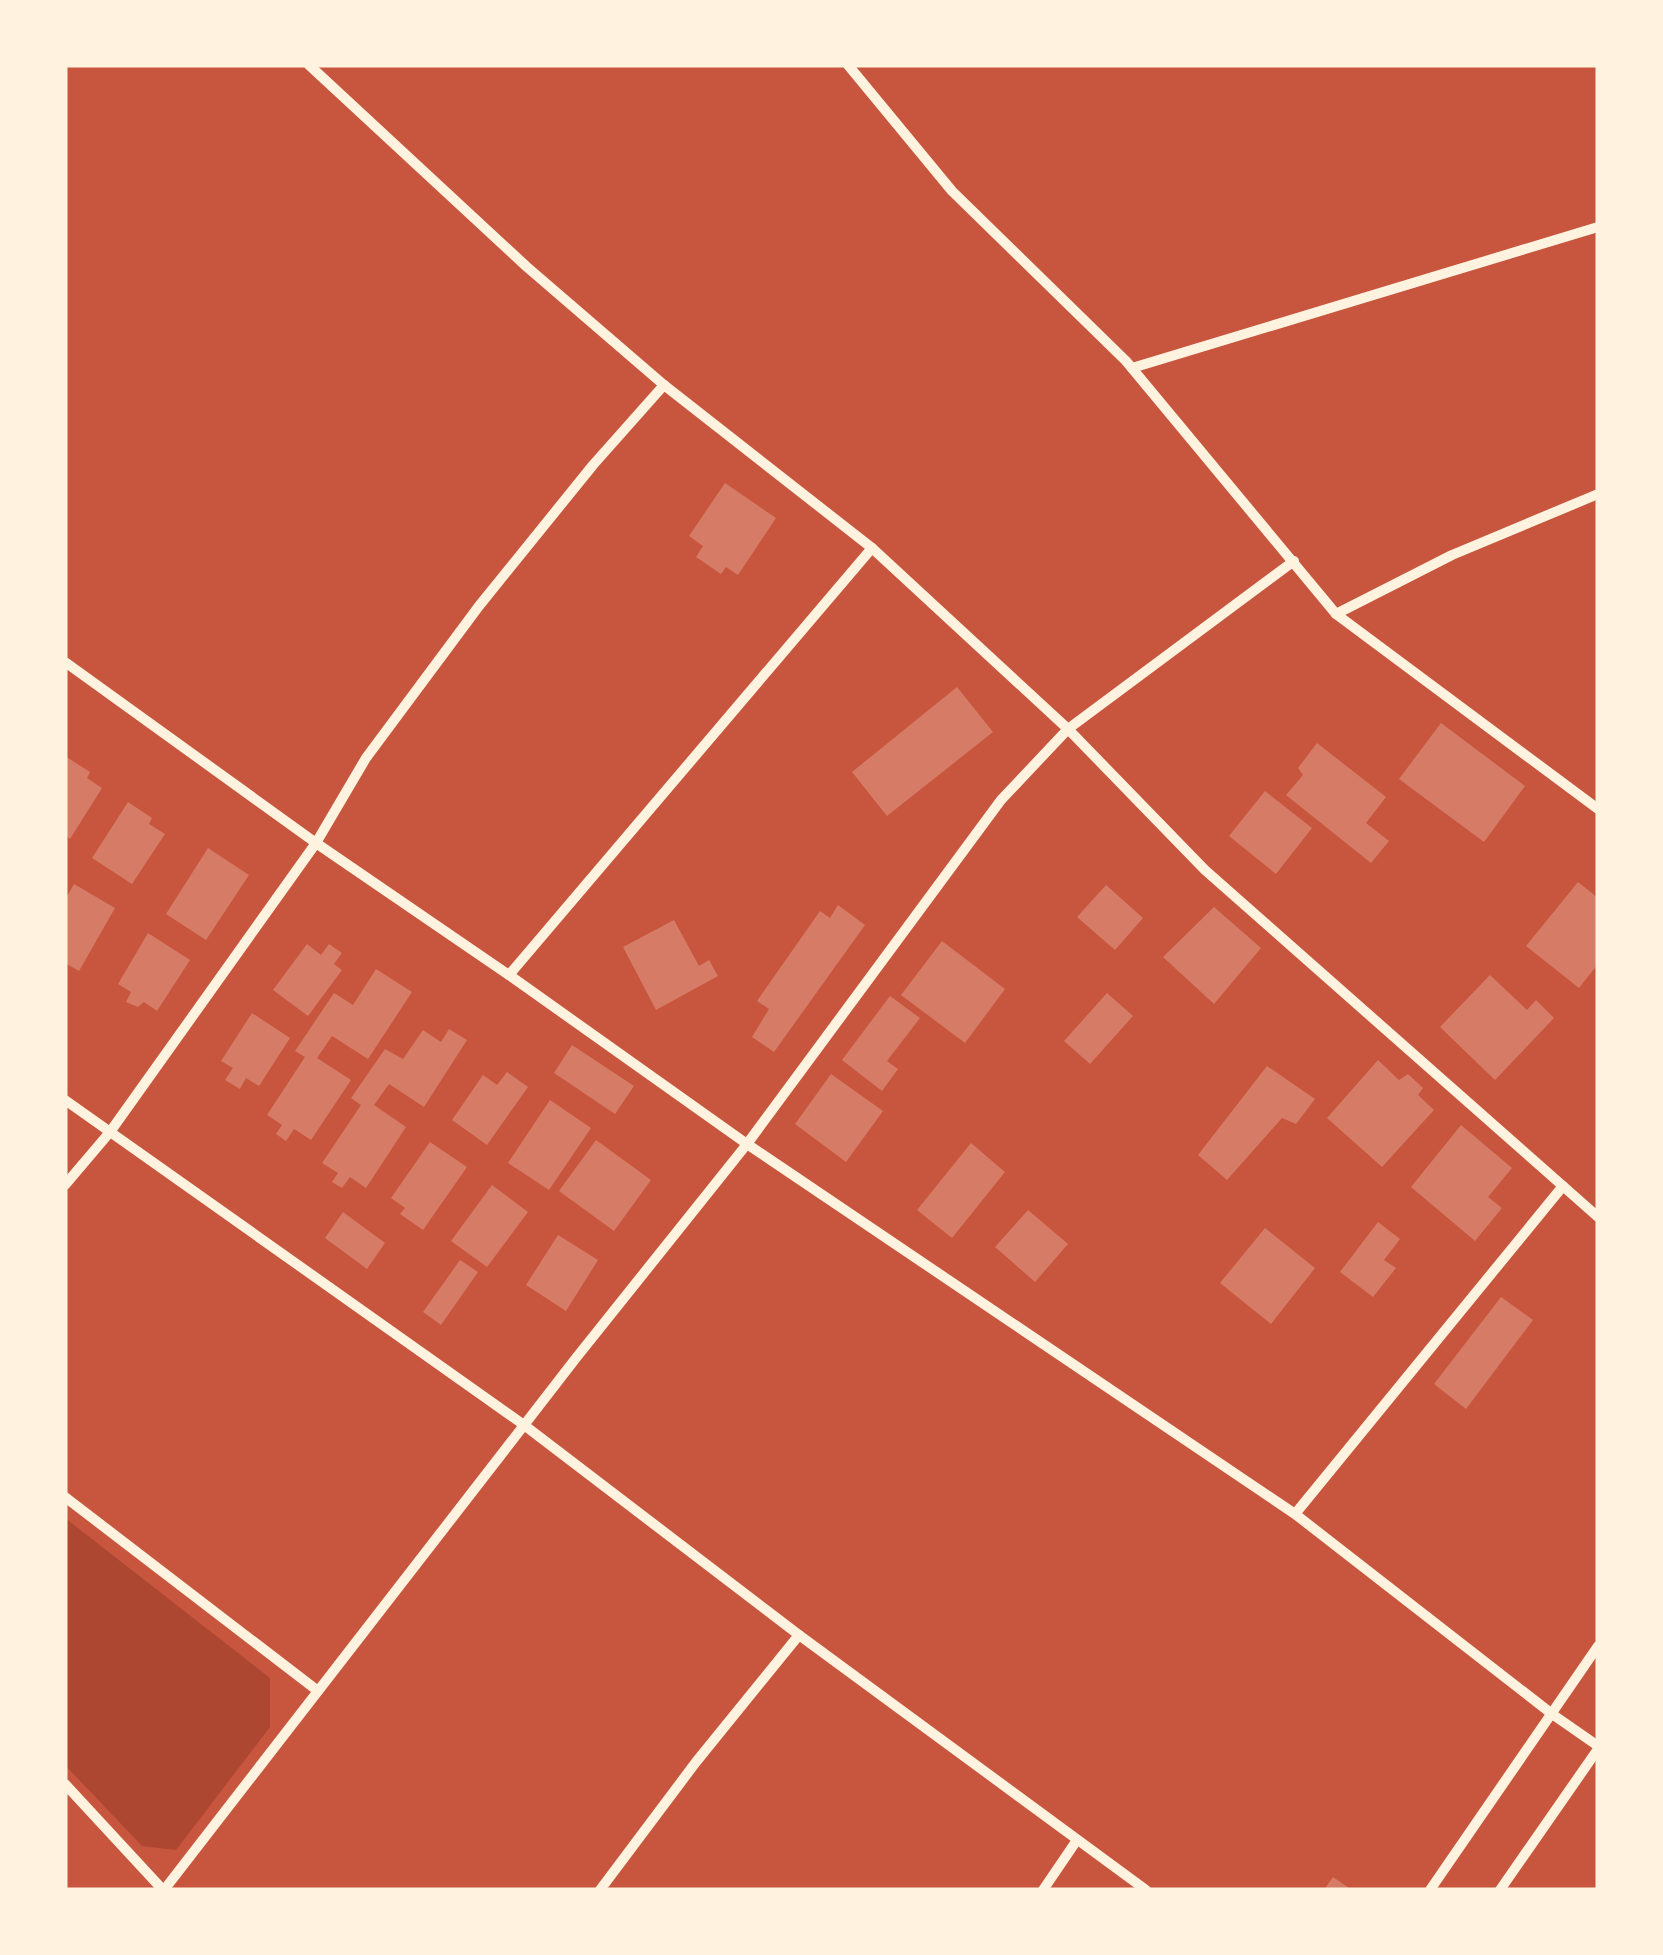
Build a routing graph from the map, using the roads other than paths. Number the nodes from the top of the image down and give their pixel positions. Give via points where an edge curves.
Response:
1 (309, 65) edge
2 (848, 65) edge
3 (1598, 227) edge
4 (1132, 368) junction
5 (664, 385) junction
6 (1598, 494) edge
7 (872, 548) junction
8 (1294, 562) junction
9 (1336, 614) junction
10 (65, 662) edge
11 (1068, 729) junction
12 (1597, 806) edge
13 (316, 843) junction
14 (509, 975) junction
15 (65, 1100) edge
16 (110, 1132) junction
17 (747, 1144) junction
18 (65, 1186) edge
19 (1563, 1186) junction
20 (1598, 1217) edge
21 (524, 1425) junction
22 (65, 1497) edge
23 (1295, 1514) junction
24 (799, 1636) junction
25 (1598, 1646) edge
26 (318, 1691) junction
27 (1552, 1714) junction
28 (1598, 1748) edge
29 (65, 1784) edge
30 (1077, 1840) junction
31 (164, 1890) edge
32 (600, 1890) edge
33 (1043, 1890) edge
34 (1146, 1890) edge
35 (1430, 1890) edge
36 (1500, 1890) edge

1 - 5 street
2 - 4 street via 952,190
3 - 4 street
4 - 8 street
5 - 7 street
5 - 13 street via 479,606 366,758
6 - 9 street via 1452,555
7 - 11 street
7 - 14 street
8 - 9 street
8 - 11 street
9 - 12 street
10 - 13 street
11 - 17 street via 1001,800
11 - 19 street via 1205,870
13 - 14 street
13 - 16 street
14 - 17 street
15 - 16 street
16 - 18 street
16 - 21 street
17 - 21 street
17 - 23 street
19 - 20 street
19 - 23 street
21 - 24 street
21 - 26 street
22 - 26 street
23 - 27 street
24 - 30 street
24 - 32 street
25 - 27 street
26 - 31 street
27 - 28 street
27 - 35 street
28 - 36 street
29 - 31 street
30 - 33 street
30 - 34 street

